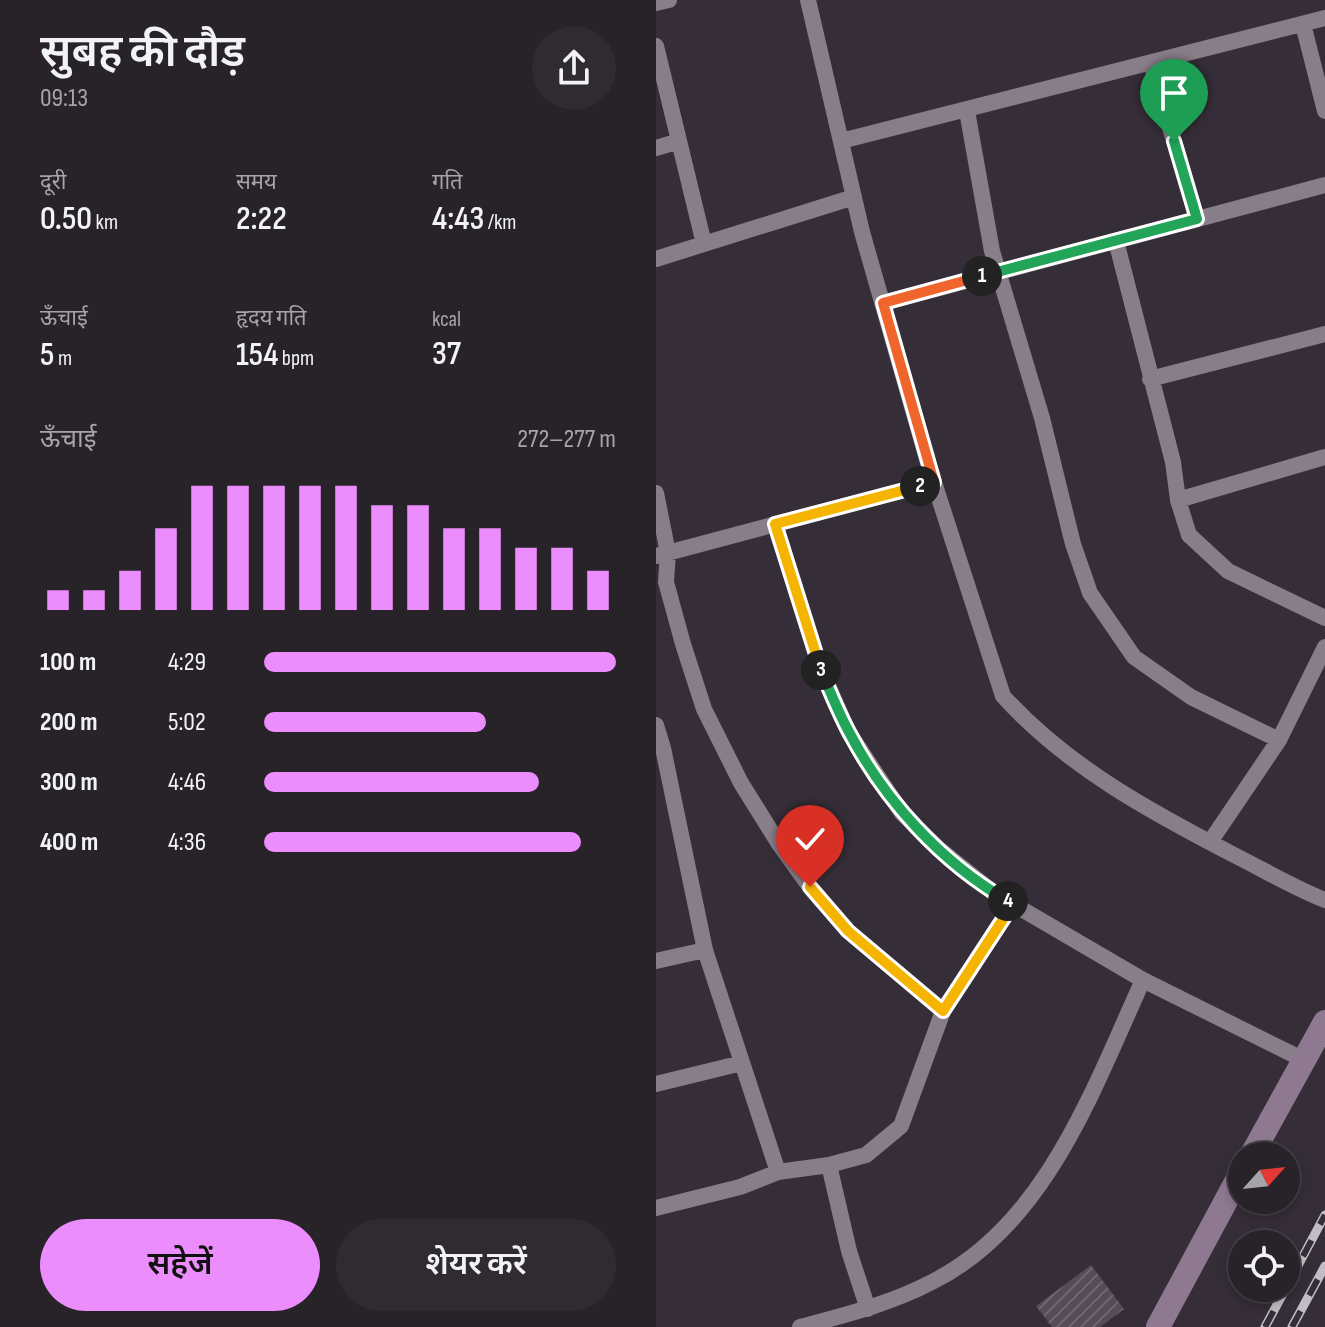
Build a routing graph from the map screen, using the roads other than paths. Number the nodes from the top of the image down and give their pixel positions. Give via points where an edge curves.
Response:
1 (669, 0) edge
2 (808, 0) edge
3 (656, 3) edge
4 (1325, 18) edge
5 (1303, 24) junction
6 (656, 46) edge
7 (1151, 63) junction
8 (967, 111) junction
9 (1325, 111) edge
10 (679, 141) junction
11 (841, 141) junction
12 (656, 148) edge
13 (1325, 185) edge
14 (854, 197) junction
15 (1197, 219) junction
16 (1116, 241) junction
17 (704, 244) junction
18 (656, 259) edge
19 (999, 272) junction
20 (883, 303) junction
21 (1325, 334) edge
22 (1150, 379) junction
23 (1325, 457) edge
24 (934, 482) junction
25 (656, 493) edge
26 (1178, 500) junction
27 (775, 524) junction
28 (662, 555) edge
29 (1325, 618) edge
30 (1325, 647) edge
31 (656, 725) edge
32 (1279, 740) junction
33 (1210, 842) junction
34 (1325, 900) edge
35 (1013, 904) junction
36 (705, 950) junction
37 (656, 961) edge
38 (1143, 980) junction
39 (943, 1011) junction
40 (1325, 1022) edge
41 (1304, 1060) junction
42 (742, 1063) junction
43 (656, 1084) edge
44 (1259, 1142) edge
45 (829, 1165) junction
46 (778, 1172) junction
47 (1228, 1197) edge
48 (656, 1208) edge
49 (868, 1309) junction
50 (800, 1327) edge
51 (1158, 1327) edge

1 - 3 street
2 - 11 street
4 - 5 street
5 - 7 street
5 - 9 street
6 - 10 street
7 - 8 street
7 - 15 street
8 - 11 street
8 - 19 street
10 - 12 street
10 - 17 street
11 - 14 street
13 - 15 street
14 - 17 street
14 - 20 street
15 - 16 street
16 - 19 street
16 - 22 street
17 - 18 street
19 - 20 street
19 - 32 street via 1090,593 1134,657 1191,697
20 - 24 street
21 - 22 street
22 - 26 street
23 - 26 street
24 - 27 street
24 - 33 street via 1003,696 1023,719 1088,771
25 - 28 street
26 - 29 street via 1189,535 1228,571
27 - 28 street
27 - 35 street via 821,670 849,733 902,813 939,849
28 - 39 street via 704,709 741,783 810,887 848,931
30 - 32 street
31 - 36 street
32 - 33 street
33 - 34 street
35 - 38 street
35 - 39 street
36 - 37 street
36 - 42 street
38 - 41 street
38 - 49 street via 1083,1110 1032,1196 981,1251 933,1282
39 - 45 street via 901,1126 866,1155
40 - 41 street
41 - 44 street
42 - 43 street
42 - 46 street
45 - 46 street
45 - 49 street
46 - 48 street
47 - 51 street
49 - 50 street

